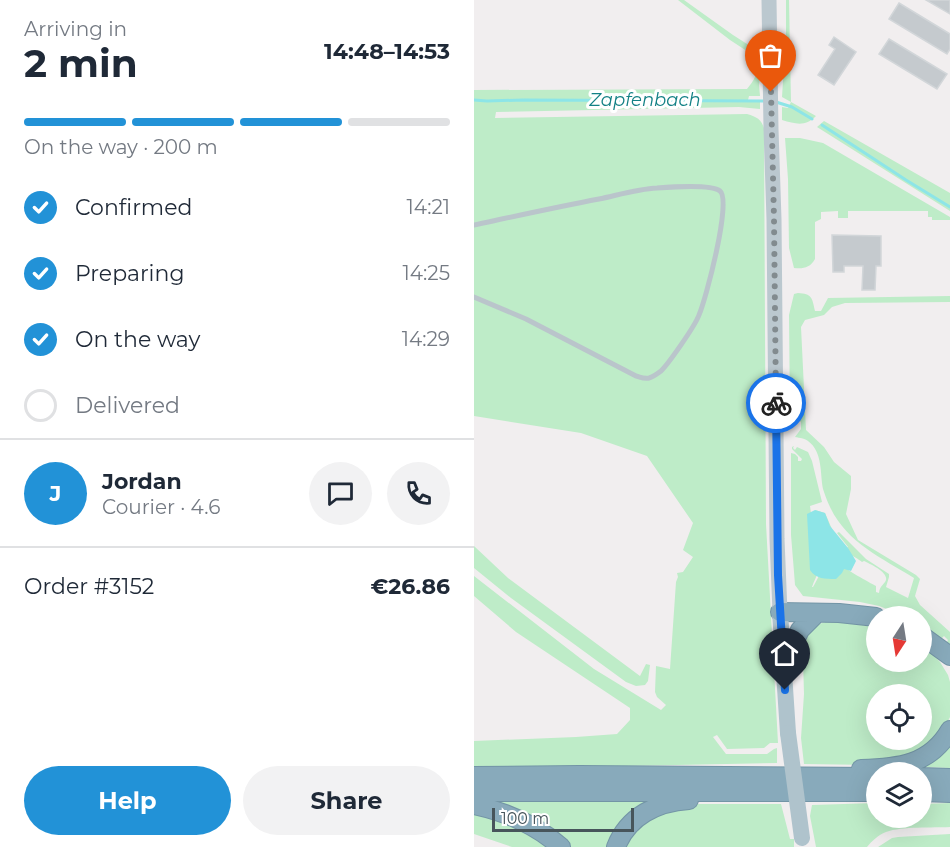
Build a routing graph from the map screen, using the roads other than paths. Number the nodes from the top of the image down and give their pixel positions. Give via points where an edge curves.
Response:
1 (769, 0) edge
2 (474, 225) edge
3 (474, 297) edge
4 (780, 612) junction
5 (817, 613) junction
6 (866, 615) edge
7 (932, 645) edge
8 (782, 656) junction
9 (949, 660) edge
10 (950, 730) edge
11 (474, 776) edge
12 (836, 776) junction
13 (866, 777) edge
14 (932, 777) edge
15 (950, 778) edge
16 (708, 791) junction
17 (474, 792) edge
18 (866, 792) edge
19 (932, 792) edge
20 (950, 793) edge
21 (474, 805) edge
22 (803, 842) edge
23 (561, 847) edge
24 (616, 847) edge

1 - 4 main road
2 - 3 lane via 655,188 711,188 723,193 724,198 715,259 698,317 662,370 649,378 636,376 526,319
4 - 5 highway
4 - 8 main road
5 - 6 highway
5 - 8 highway
7 - 9 highway
8 - 22 main road, bridge
10 - 12 highway via 934,750 919,760 891,768 845,769
11 - 12 highway
12 - 13 highway
14 - 15 highway
16 - 17 highway
16 - 18 highway
16 - 24 highway via 701,800 662,804 644,812 627,828
19 - 20 highway
21 - 23 highway via 521,820

